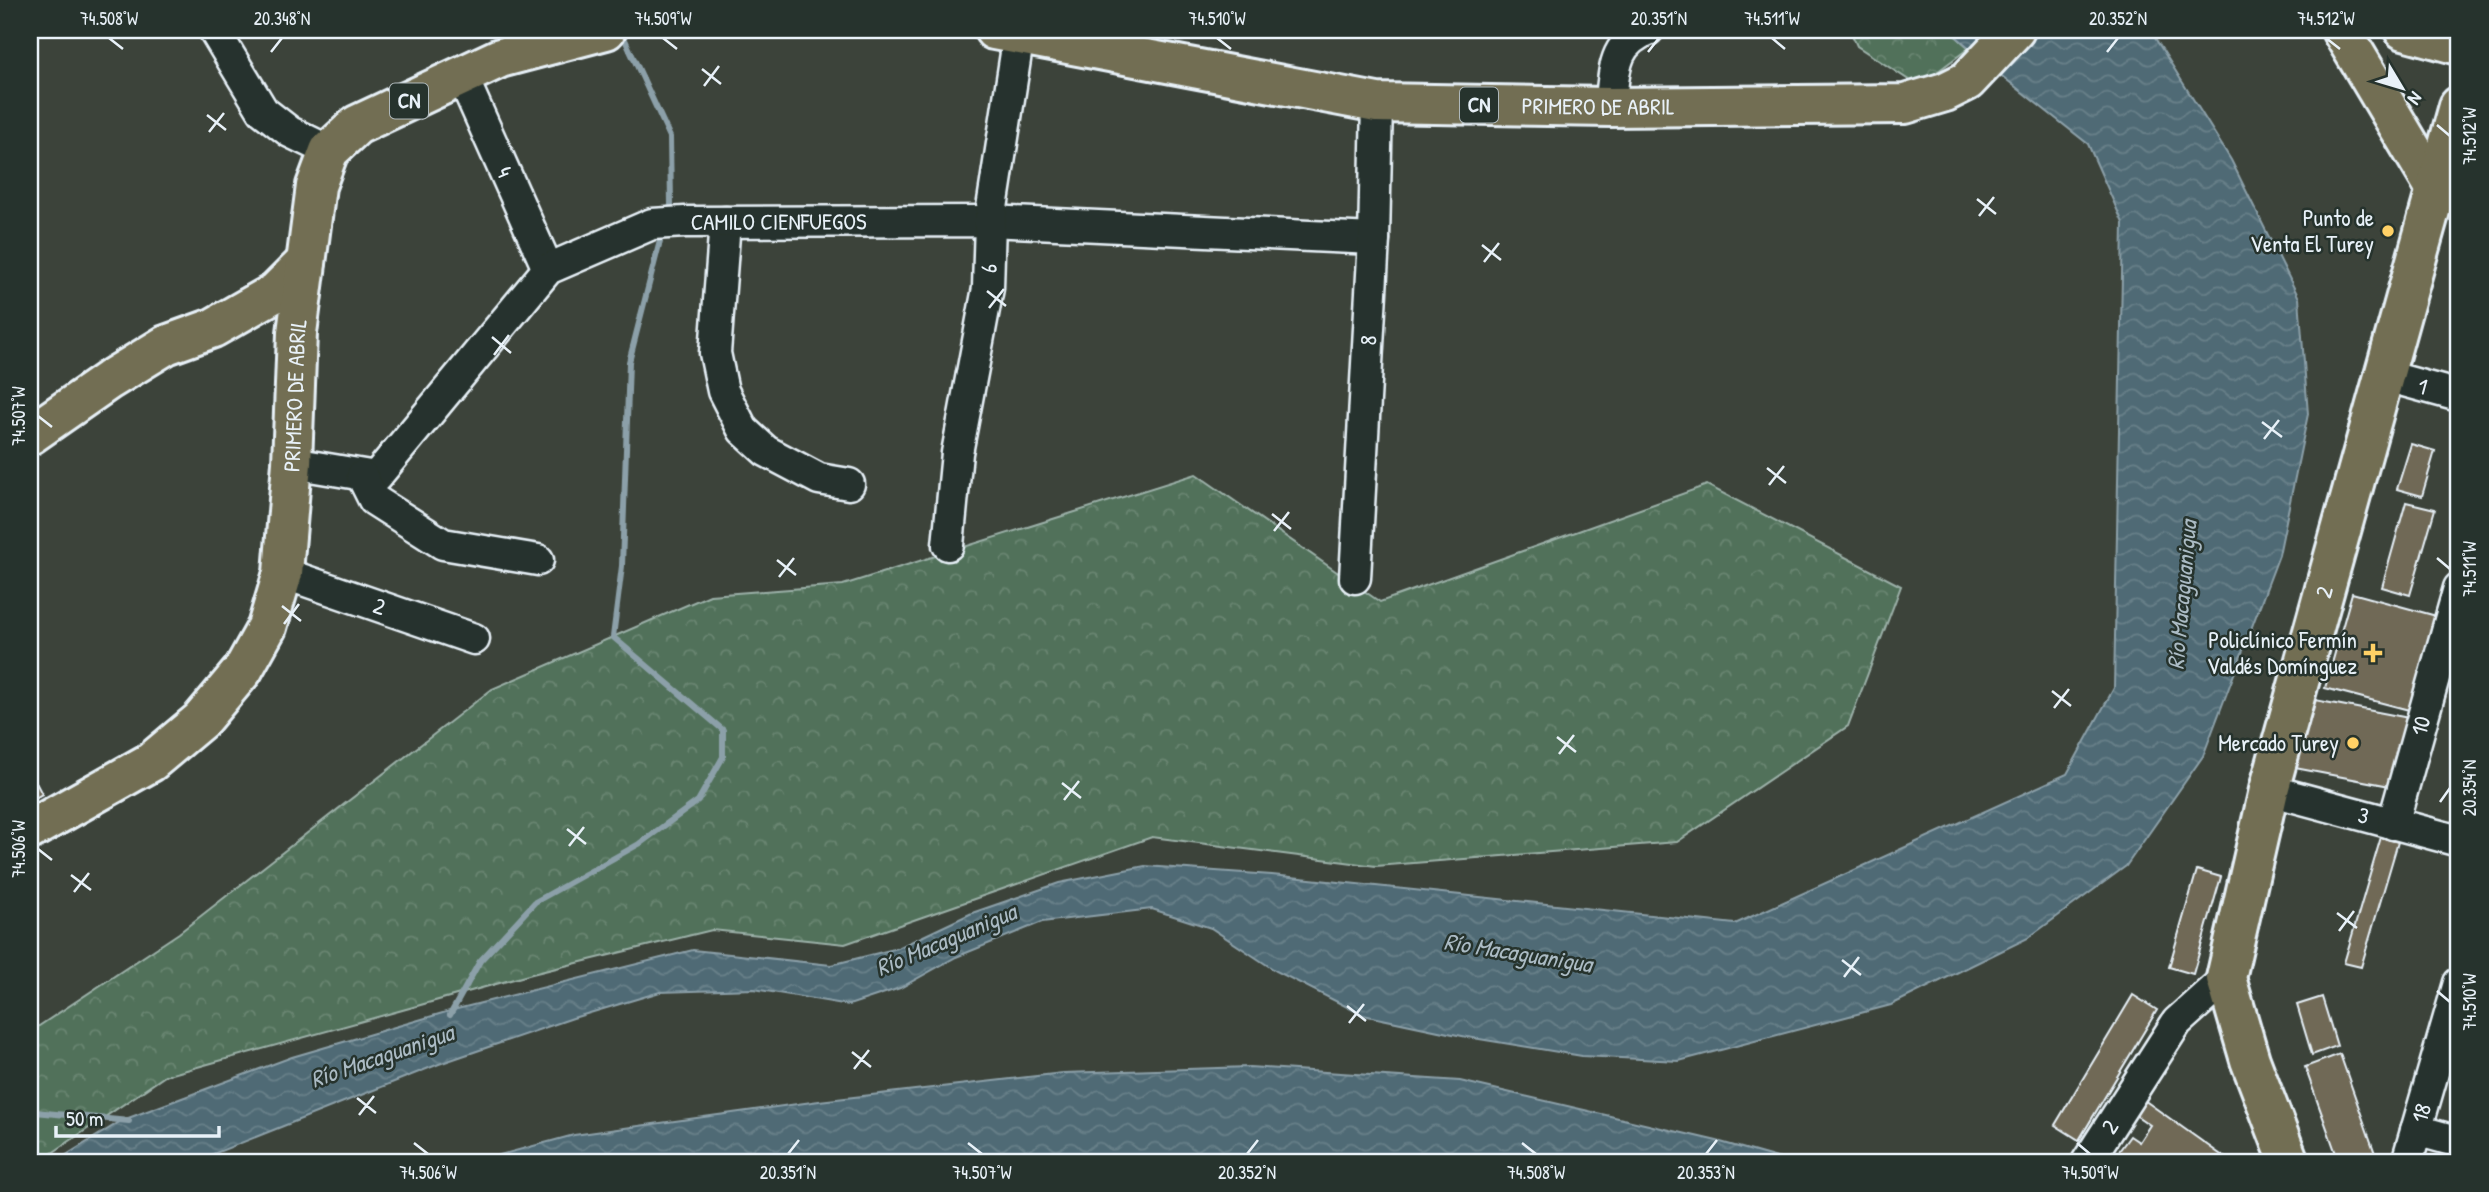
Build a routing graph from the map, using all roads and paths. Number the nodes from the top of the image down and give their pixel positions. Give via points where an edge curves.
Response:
1 (214, 30) edge
2 (606, 30) edge
3 (1647, 30) edge
4 (2015, 30) edge
5 (2341, 30) edge
6 (2404, 30) edge
7 (1006, 32) edge
8 (2459, 45) edge
9 (463, 76) junction
10 (1377, 103) junction
11 (2459, 106) edge
12 (1610, 107) junction
13 (329, 151) junction
14 (2437, 191) junction
15 (990, 221) junction
16 (724, 222) junction
17 (1374, 239) junction
18 (306, 262) junction
19 (548, 269) junction
20 (214, 328) junction
21 (297, 333) junction
22 (2386, 376) junction
23 (2459, 396) edge
24 (30, 435) edge
25 (292, 463) junction
26 (362, 476) junction
27 (849, 484) dead end
28 (948, 545) dead end
29 (538, 560) dead end
30 (284, 573) junction
31 (1355, 578) dead end
32 (2459, 588) edge
33 (474, 639) dead end
34 (2270, 790) junction
35 (2393, 824) junction
36 (30, 830) edge
37 (2459, 841) edge
38 (2226, 978) junction
39 (2459, 983) edge
40 (2416, 1130) junction
41 (2459, 1142) edge
42 (2087, 1162) edge
43 (2289, 1162) edge
44 (2407, 1162) edge

1 - 13 street via 263,111 290,132
2 - 9 main road, PRIMERO DE ABRIL / CN via 500,58
3 - 12 street via 1621,48
4 - 12 main road, PRIMERO DE ABRIL / CN via 1967,81 1905,104
5 - 14 main road
6 - 8 main road
7 - 10 main road, PRIMERO DE ABRIL / CN
7 - 15 street, 6
9 - 13 main road, PRIMERO DE ABRIL / CN via 358,125
9 - 19 street, 4
10 - 12 main road, PRIMERO DE ABRIL / CN
10 - 17 street, 8
11 - 14 main road, 2
13 - 18 main road, PRIMERO DE ABRIL / CN via 316,186
14 - 22 main road, 2
15 - 16 street, CAMILO CIENFUEGOS
15 - 17 street, CAMILO CIENFUEGOS
15 - 28 street, 6 via 988,288 957,453
16 - 19 street, CAMILO CIENFUEGOS via 652,225
16 - 27 street via 715,353 723,391 743,430 766,451 819,480
17 - 31 street, 8
18 - 20 main road via 276,292
18 - 21 main road, PRIMERO DE ABRIL / CN
19 - 26 street, CAMILO CIENFUEGOS via 376,477
20 - 21 main road
20 - 24 main road via 166,345
21 - 25 main road, PRIMERO DE ABRIL / CN
22 - 23 street, 1
22 - 34 main road, 2
25 - 26 street
25 - 30 main road, PRIMERO DE ABRIL / CN
26 - 29 street via 374,500 443,544
30 - 33 street, 2
30 - 36 main road, PRIMERO DE ABRIL / CN via 267,627 243,670 201,720 151,762
32 - 35 street, 10
34 - 35 street, 3
34 - 38 main road, 2
35 - 37 street, 3
38 - 42 street, 2 via 2177,1022
38 - 43 main road via 2250,1060
39 - 40 street, 18
40 - 41 street
40 - 44 street, 18

